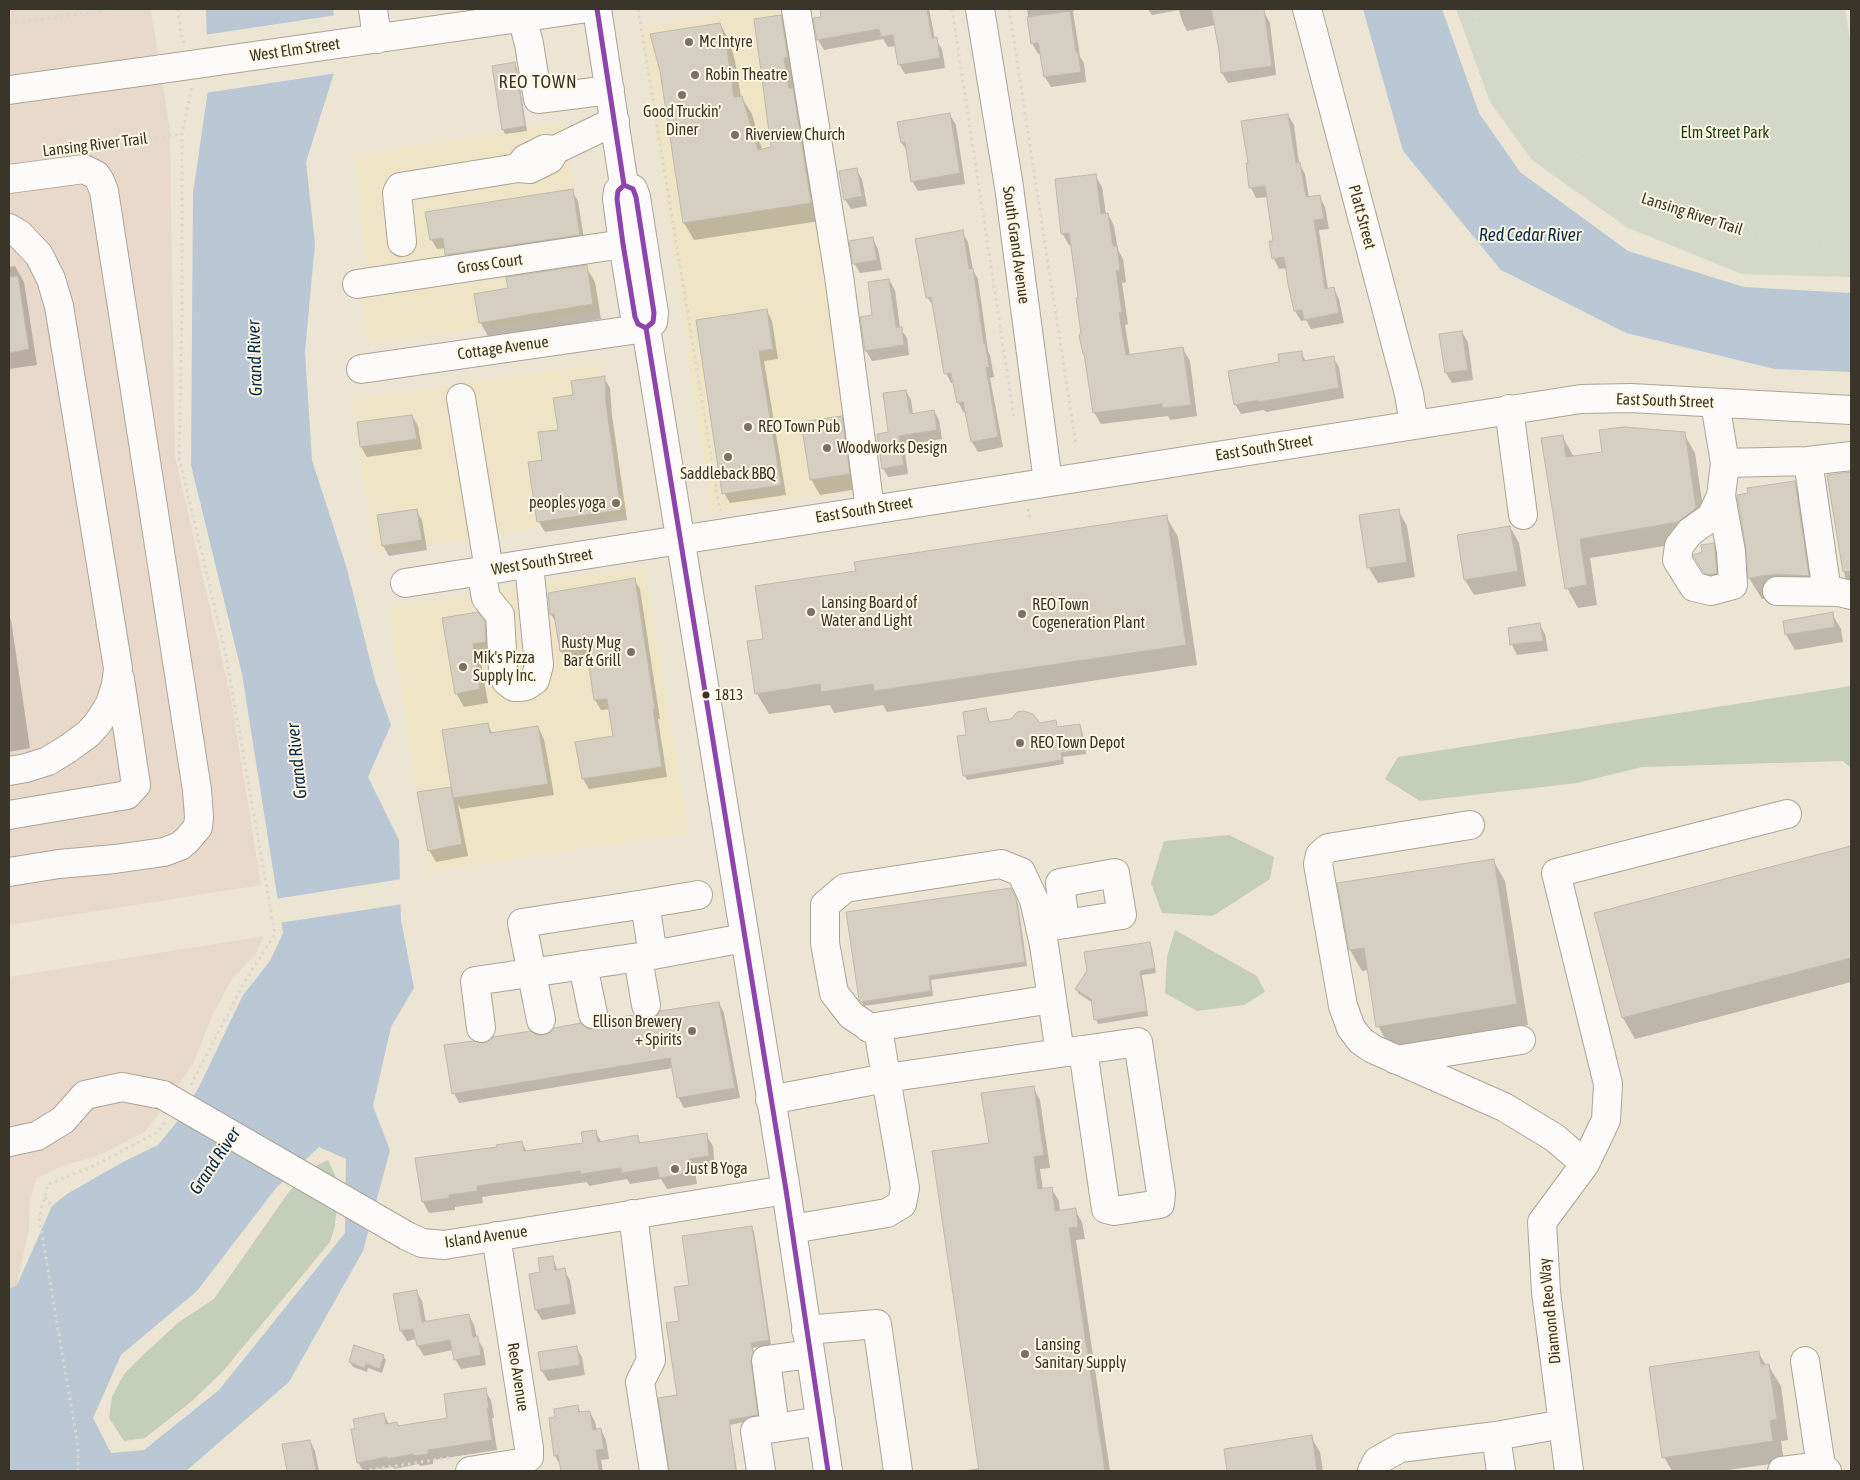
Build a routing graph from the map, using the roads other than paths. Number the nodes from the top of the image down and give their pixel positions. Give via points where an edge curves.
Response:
1 (373, 9) edge
2 (581, 9) edge
3 (597, 9) edge
4 (796, 9) edge
5 (980, 9) edge
6 (1307, 9) edge
7 (521, 13) edge
8 (455, 18) edge
9 (377, 39) junction
10 (9, 90) edge
11 (610, 90) junction
12 (615, 121) junction
13 (9, 179) edge
14 (624, 185) junction
15 (9, 228) edge
16 (402, 242) dead end
17 (623, 244) junction
18 (357, 284) dead end
19 (646, 328) junction
20 (361, 369) dead end
21 (460, 398) dead end
22 (1715, 403) junction
23 (1509, 409) junction
24 (1851, 410) edge
25 (1414, 425) junction
26 (1851, 456) edge
27 (1808, 461) junction
28 (1725, 462) junction
29 (1036, 484) junction
30 (1721, 496) dead end
31 (870, 509) junction
32 (1523, 515) dead end
33 (679, 540) junction
34 (529, 564) junction
35 (485, 570) junction
36 (405, 582) dead end
37 (1777, 591) dead end
38 (1839, 593) edge
39 (118, 668) junction
40 (9, 771) edge
41 (1787, 814) dead end
42 (9, 815) edge
43 (1470, 825) dead end
44 (9, 872) edge
45 (698, 895) dead end
46 (645, 904) junction
47 (744, 938) junction
48 (645, 956) junction
49 (584, 965) junction
50 (532, 973) junction
51 (1052, 999) junction
52 (646, 1005) dead end
53 (593, 1014) dead end
54 (541, 1020) dead end
55 (482, 1028) dead end
56 (869, 1028) junction
57 (1521, 1040) dead end
58 (1072, 1052) junction
59 (1396, 1060) junction
60 (886, 1078) junction
61 (770, 1100) junction
62 (9, 1142) edge
63 (1585, 1164) junction
64 (786, 1190) junction
65 (633, 1214) junction
66 (792, 1229) junction
67 (496, 1236) junction
68 (808, 1342) junction
69 (1805, 1361) dead end
70 (820, 1421) junction
71 (1563, 1424) junction
72 (776, 1428) junction
73 (1496, 1436) junction
74 (465, 1464) edge
75 (522, 1467) edge
76 (1824, 1468) edge
77 (654, 1471) edge
78 (761, 1471) edge
79 (828, 1471) edge
80 (898, 1471) edge
81 (1372, 1471) edge
82 (1501, 1471) edge
83 (1569, 1471) edge
84 (1782, 1471) edge

1 - 9 street
2 - 7 street, West Elm Street
3 - 11 street
4 - 31 street via 840,276
5 - 29 street, South Grand Avenue via 1009,187
6 - 25 street, Platt Street via 1409,394
7 - 8 street, West Elm Street
7 - 11 street via 538,100
8 - 9 street, West Elm Street
9 - 10 street, West Elm Street, bridge
11 - 12 street
12 - 14 street
12 - 16 street via 555,150 545,149 525,159 518,168 400,187 397,193
13 - 44 street via 84,169 96,175 104,190 196,780 199,817 198,827 187,840 164,852
14 - 17 street via 618,191 617,199
14 - 19 street via 633,189 636,197 652,305 653,322
15 - 39 street via 39,255 59,306
17 - 18 street, Gross Court
17 - 19 street via 635,317 638,324
19 - 20 street, Cottage Avenue
19 - 33 street
21 - 35 street
22 - 23 street, East South Street via 1631,398 1580,399
22 - 24 street, East South Street
22 - 28 street
23 - 25 street, East South Street
23 - 32 street
25 - 29 street, East South Street
26 - 27 street
27 - 28 street
27 - 38 street
28 - 30 street
29 - 31 street, East South Street
31 - 33 street, East South Street
33 - 34 street, West South Street
33 - 47 street
34 - 35 street, West South Street
34 - 35 street via 540,665 536,680 520,687 506,681 500,615 486,598
35 - 36 street, West South Street
37 - 38 street
39 - 40 street via 110,704 88,734 53,758
39 - 42 street via 136,785 126,796
41 - 63 street, Diamond Reo Way via 1556,873 1608,1084 1606,1120
43 - 59 street via 1328,848 1320,855 1318,864 1343,1006 1351,1028 1361,1041
45 - 46 street
46 - 48 street
46 - 50 street via 522,923
47 - 48 street
47 - 61 street
48 - 49 street
48 - 52 street
49 - 50 street
49 - 53 street
50 - 54 street
50 - 55 street via 475,981
51 - 56 street
51 - 56 street via 1053,926 1034,900 1021,872 1001,864 845,888 825,905 825,943 834,993 851,1015
51 - 58 street
56 - 60 street via 879,1034
57 - 59 street
58 - 58 street via 1106,1209 1114,1211 1160,1204 1138,1042
58 - 60 street
59 - 63 street via 1530,1121
60 - 61 street
60 - 66 street via 905,1188 902,1204 887,1213
61 - 64 street
62 - 67 street, Island Avenue, bridge via 37,1136 62,1120 85,1096 122,1087 163,1095 422,1243 444,1245
63 - 71 street, Diamond Reo Way via 1542,1222 1546,1292
64 - 65 street, Island Avenue
64 - 66 street
65 - 67 street, Island Avenue
65 - 77 street via 651,1360 640,1382
66 - 68 street
67 - 75 street, Reo Avenue via 530,1448 529,1457
68 - 70 street
68 - 72 street via 766,1360
68 - 80 street via 877,1324
69 - 76 street
70 - 72 street
70 - 79 street
71 - 73 street
71 - 83 street, Diamond Reo Way
72 - 78 street via 755,1431
73 - 81 street via 1400,1448 1377,1461
73 - 82 street
74 - 75 street, Reo Avenue
76 - 84 street

